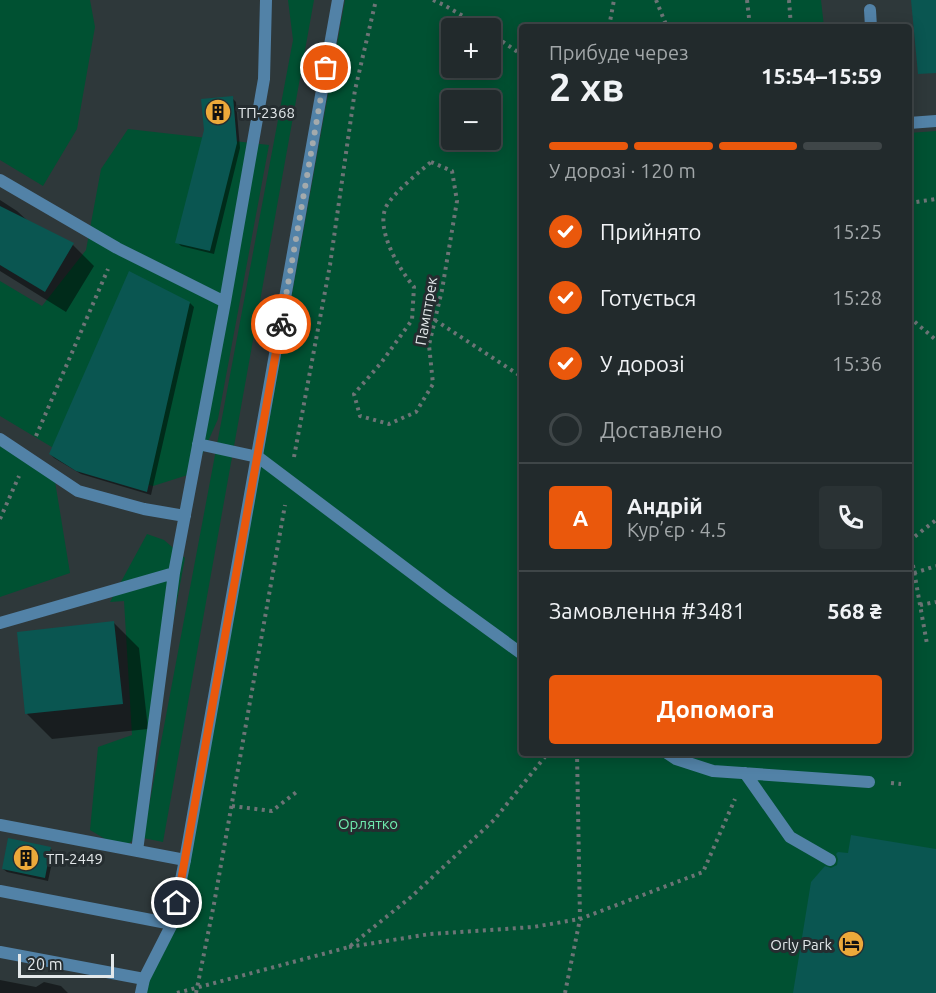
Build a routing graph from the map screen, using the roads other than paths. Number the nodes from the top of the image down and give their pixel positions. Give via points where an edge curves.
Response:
1 (266, 0) edge
2 (338, 0) edge
3 (870, 9) dead end
4 (871, 24) edge
5 (936, 121) edge
6 (912, 123) edge
7 (0, 180) edge
8 (225, 302) junction
9 (0, 439) edge
10 (198, 444) junction
11 (258, 457) junction
12 (185, 516) junction
13 (174, 573) junction
14 (0, 623) edge
15 (519, 652) edge
16 (672, 756) edge
17 (745, 773) junction
18 (869, 782) dead end
19 (0, 825) edge
20 (137, 851) junction
21 (185, 860) junction
22 (830, 860) dead end
23 (0, 891) edge
24 (172, 924) junction
25 (0, 952) edge
26 (144, 979) junction
27 (141, 993) edge

1 - 8 street via 264,79
2 - 11 street
3 - 4 street
5 - 6 street
7 - 8 street via 117,248
8 - 10 street
9 - 12 street via 78,490
10 - 11 street
10 - 12 street
11 - 15 street
11 - 21 street
12 - 13 street
13 - 14 street
13 - 20 street
16 - 17 street via 713,771
17 - 18 street
17 - 22 street via 790,837
19 - 20 street
20 - 21 street
21 - 24 street
23 - 24 street
24 - 26 street
25 - 26 street
26 - 27 street

